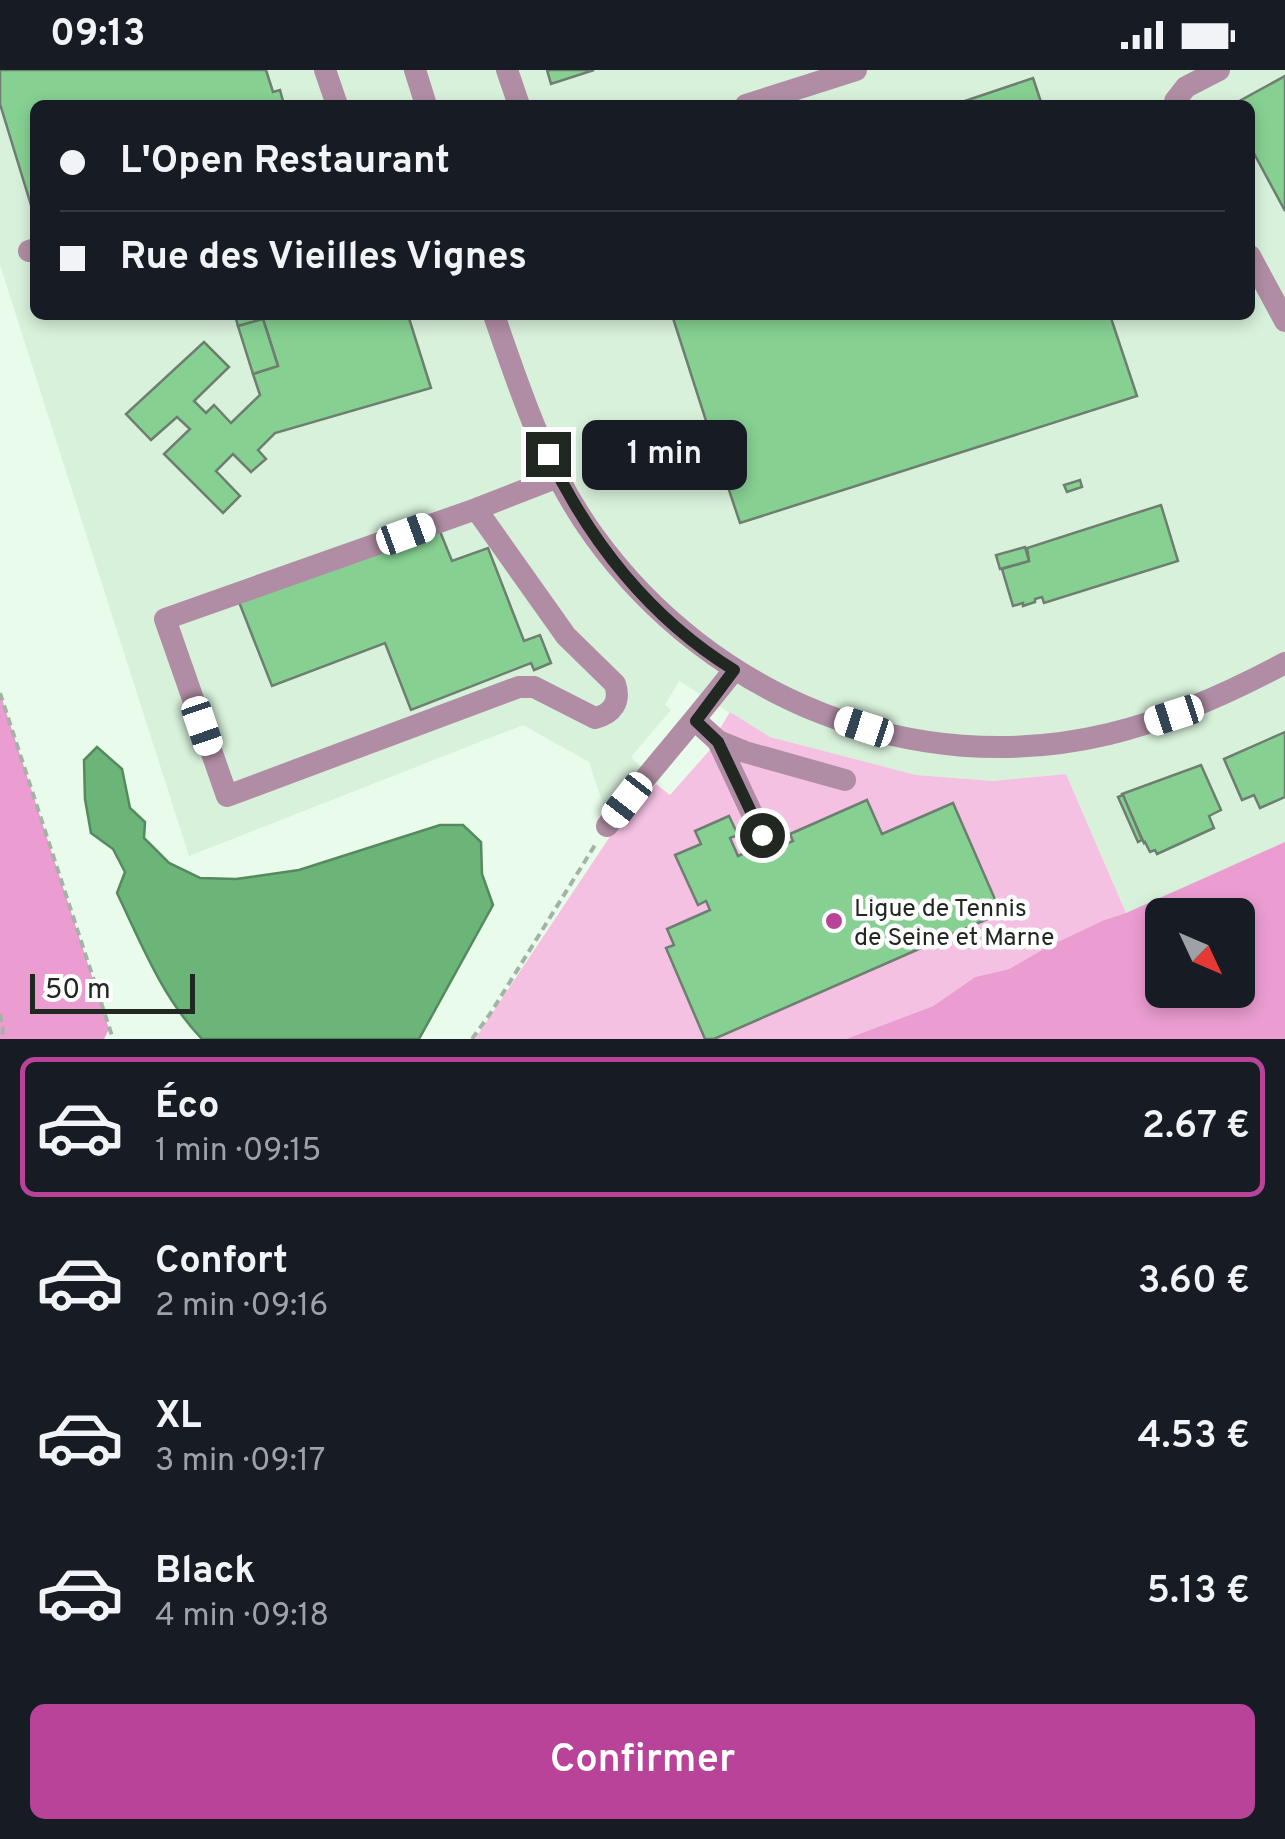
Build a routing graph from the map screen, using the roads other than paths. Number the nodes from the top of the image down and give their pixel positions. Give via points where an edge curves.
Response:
1 (325, 70) edge
2 (415, 70) edge
3 (507, 70) edge
4 (856, 70) edge
5 (1219, 70) edge
6 (334, 100) edge
7 (424, 100) edge
8 (517, 100) edge
9 (762, 100) edge
10 (1176, 100) edge
11 (1255, 265) edge
12 (496, 320) edge
13 (1285, 320) edge
14 (558, 476) junction
15 (476, 509) junction
16 (1285, 664) edge
17 (734, 670) junction
18 (696, 721) junction
19 (718, 742) junction
20 (844, 780) dead end
21 (607, 826) road end
22 (762, 835) dead end

1 - 6 street
2 - 7 street
3 - 8 street
4 - 9 street
5 - 10 street via 1186,86
11 - 13 street
12 - 14 street
14 - 15 street
14 - 17 street via 592,534 632,583
15 - 15 street via 166,619 226,796 519,687 534,687 595,718 607,714 616,702 615,684 566,636
16 - 17 street via 1134,728 1022,746 925,741 864,727
17 - 18 street
18 - 19 street
18 - 21 street
19 - 20 street
19 - 22 street

